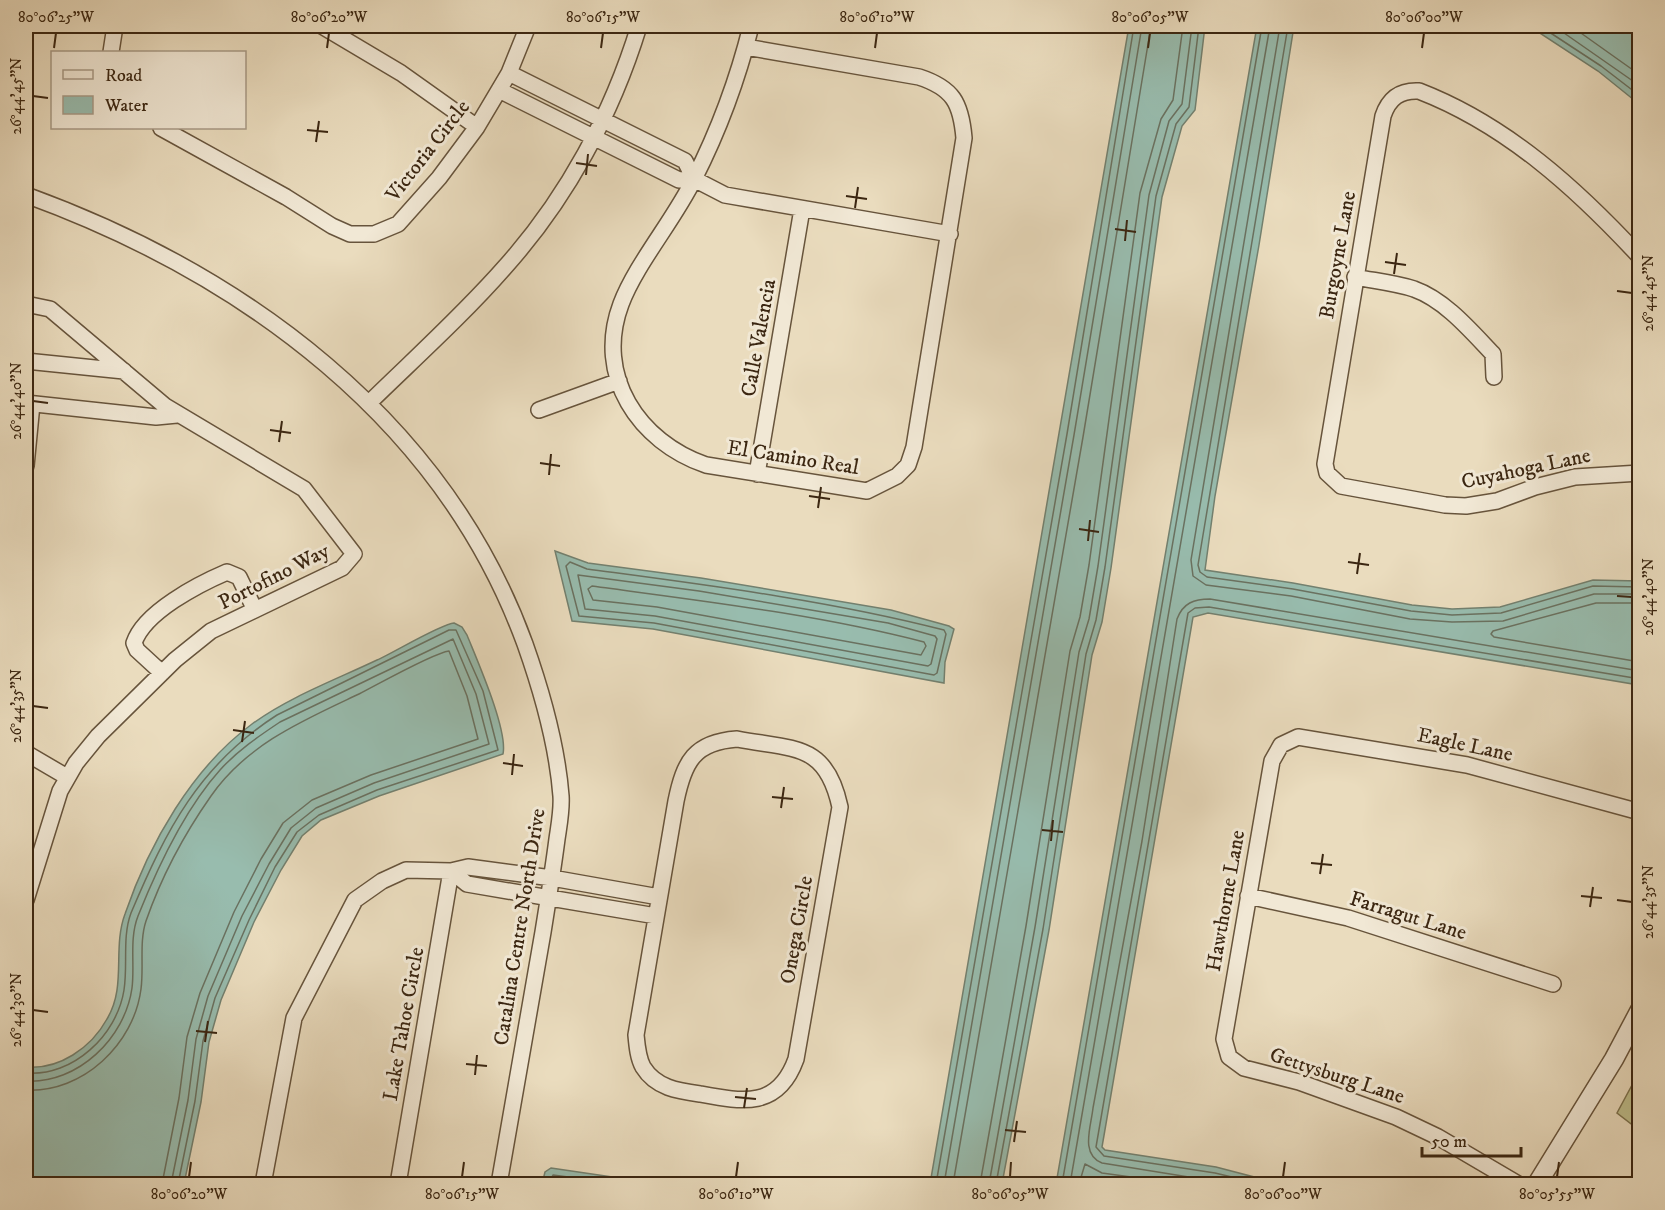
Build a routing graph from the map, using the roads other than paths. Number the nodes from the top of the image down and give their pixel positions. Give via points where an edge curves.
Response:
1 (115, 26) edge
2 (322, 26) edge
3 (528, 26) edge
4 (639, 26) edge
5 (752, 26) edge
6 (746, 47) junction
7 (111, 51) edge
8 (509, 72) junction
9 (499, 90) junction
10 (602, 120) junction
11 (477, 127) junction
12 (163, 129) edge
13 (594, 138) junction
14 (694, 179) junction
15 (26, 195) edge
16 (802, 209) junction
17 (950, 234) junction
18 (1640, 257) edge
19 (1355, 277) junction
20 (26, 304) edge
21 (26, 361) edge
22 (124, 371) junction
23 (1494, 377) dead end
24 (619, 381) junction
25 (370, 402) junction
26 (28, 403) edge
27 (539, 410) dead end
28 (177, 415) junction
29 (1329, 431) joint
30 (26, 466) edge
31 (1640, 473) edge
32 (757, 474) junction
33 (255, 610) junction
34 (162, 673) junction
35 (1281, 745) joint
36 (26, 753) edge
37 (67, 777) junction
38 (1640, 812) edge
39 (32, 859) edge
40 (451, 871) junction
41 (552, 878) junction
42 (1248, 896) junction
43 (659, 897) junction
44 (549, 898) junction
45 (26, 900) edge
46 (656, 916) junction
47 (1553, 984) dead end
48 (1640, 1010) edge
49 (1236, 1064) joint
50 (264, 1185) edge
51 (398, 1185) edge
52 (499, 1185) edge
53 (1518, 1185) edge
54 (1537, 1185) edge

1 - 7 street
2 - 11 street via 401,73
3 - 8 street, Victoria Circle
4 - 10 street
5 - 6 street, El Camino Real
6 - 14 street, El Camino Real via 717,129
6 - 17 street, El Camino Real via 919,77 939,84 953,96 962,116 964,138
8 - 9 street, Victoria Circle
8 - 10 street
9 - 11 street, Victoria Circle
9 - 13 street, Victoria Circle
10 - 13 street
10 - 14 street via 685,161
11 - 12 street, Victoria Circle via 398,224 361,235 332,226
13 - 14 street, Victoria Circle via 679,180
13 - 25 street via 561,194 507,266
14 - 16 street via 734,197
14 - 24 street, El Camino Real via 621,305 614,343
15 - 25 street, Catalina Centre North Drive via 118,232 208,279 292,336
16 - 17 street
16 - 32 street, Calle Valencia
17 - 32 street, El Camino Real via 908,465 897,476 867,491
18 - 19 street, Burgoyne Lane via 1568,184 1509,140 1428,95 1409,91 1400,93 1386,106 1383,116
19 - 23 street via 1417,290 1435,300 1493,354
19 - 29 street, Burgoyne Lane
20 - 22 street, Portofino Way via 50,309
21 - 22 street
22 - 28 street, Portofino Way
24 - 27 street
24 - 32 street, El Camino Real via 642,424 671,450 706,465
25 - 41 street, Catalina Centre North Drive via 455,506 495,574 518,625 546,710 561,799
26 - 28 street via 156,417
26 - 30 street
28 - 33 street, Portofino Way via 304,489 352,549 352,559 342,568
29 - 31 street, Cuyahoga Lane via 1324,464 1327,473 1341,486 1445,505 1497,501 1575,477
33 - 34 street, Portofino Way via 211,631
33 - 34 street via 239,577 227,572 172,601 134,643
34 - 37 street, Portofino Way via 98,736
35 - 38 street, Eagle Lane via 1298,736 1430,758 1520,778
35 - 42 street, Hawthorne Lane via 1272,761
36 - 37 street
37 - 39 street, Portofino Way
39 - 45 street, Portofino Way
40 - 41 street via 468,867
40 - 44 street via 467,884
40 - 50 street via 406,870 355,900 294,1018
40 - 51 street, Lake Tahoe Circle
41 - 43 street
41 - 44 street, Catalina Centre North Drive
42 - 47 street, Farragut Lane via 1348,918
42 - 49 street, Hawthorne Lane via 1224,1039 1229,1057
43 - 46 street, Onega Circle
43 - 46 street, Onega Circle via 680,781 685,765 694,756 719,740 737,739 806,752 824,765 835,782 840,807 796,1059 780,1086 762,1097 742,1102 671,1089 654,1079 643,1066 636,1035
44 - 46 street
44 - 52 street, Catalina Centre North Drive
48 - 54 street
49 - 53 street, Gettysburg Lane via 1354,1099 1396,1117

